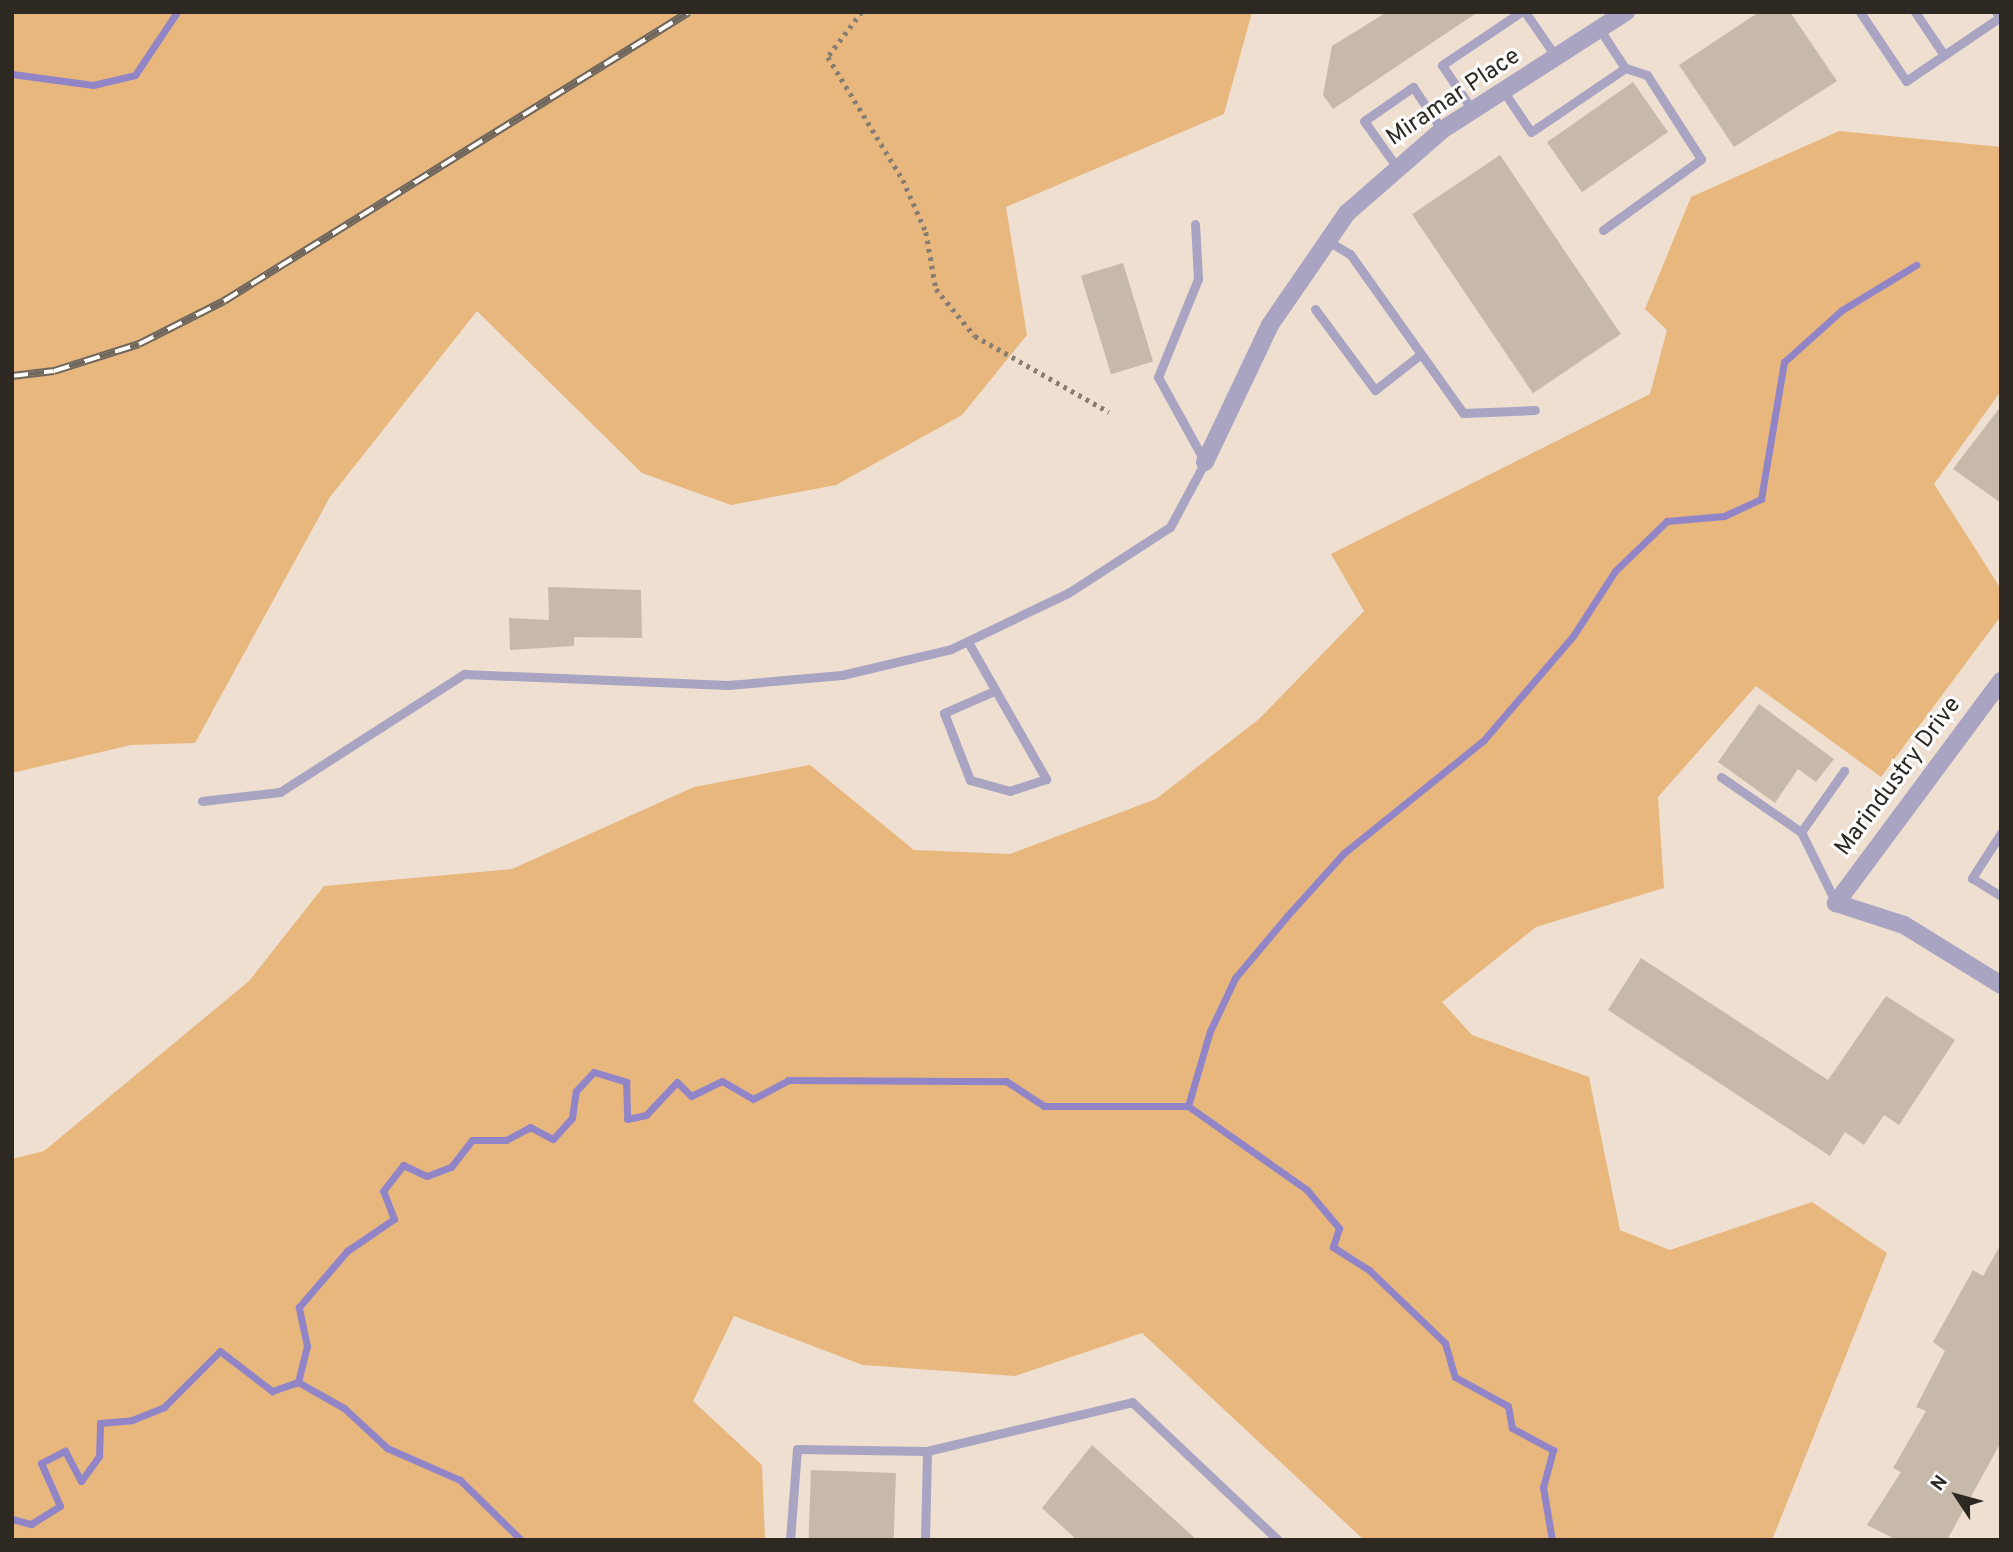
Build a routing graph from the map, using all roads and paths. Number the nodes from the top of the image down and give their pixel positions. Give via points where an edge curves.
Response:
1 (862, 12) edge
2 (1523, 12) edge
3 (1626, 12) edge
4 (1860, 12) edge
5 (1915, 12) edge
6 (1999, 16) edge
7 (1600, 30) junction
8 (1944, 55) junction
9 (1556, 58) junction
10 (1625, 68) junction
11 (1504, 92) junction
12 (1473, 111) junction
13 (1442, 130) junction
14 (1396, 166) junction
15 (1195, 224) dead end
16 (1603, 230) dead end
17 (1326, 240) junction
18 (1315, 309) dead end
19 (1421, 354) junction
20 (1535, 410) dead end
21 (1109, 412) dead end
22 (1205, 463) junction
23 (968, 642) junction
24 (2001, 681) edge
25 (994, 691) junction
26 (1844, 771) dead end
27 (1721, 777) dead end
28 (202, 801) dead end
29 (1801, 832) junction
30 (2001, 833) edge
31 (2001, 897) edge
32 (1836, 903) junction
33 (2001, 985) edge
34 (927, 1451) junction
35 (790, 1540) edge
36 (925, 1540) edge
37 (1278, 1540) edge

1 - 21 path via 828,57 903,180 926,232 936,289 975,336
2 - 9 lane
2 - 12 lane via 1442,65
3 - 7 street, Miramar Place
4 - 8 lane via 1906,81
5 - 8 lane
6 - 8 lane
7 - 9 street, Miramar Place
7 - 10 lane
9 - 11 street, Miramar Place
10 - 11 lane via 1531,132
10 - 16 lane via 1647,75 1701,159
11 - 12 street, Miramar Place
12 - 13 street, Miramar Place
13 - 14 street, Miramar Place
13 - 14 lane via 1413,87 1364,121
14 - 17 street, Miramar Place
15 - 22 lane via 1198,279 1158,377
17 - 19 lane via 1350,254
17 - 22 street, Miramar Place via 1270,325
18 - 19 lane via 1375,390
19 - 20 lane via 1463,413
22 - 23 lane via 1170,527 1068,593
23 - 25 lane
23 - 28 lane via 842,675 728,685 464,674 281,792
24 - 32 street, Marindustry Drive
25 - 25 lane via 1020,735 1046,779 1010,791 970,780 944,713
26 - 29 lane
27 - 29 lane
29 - 32 lane
30 - 31 lane via 1972,878
32 - 33 street via 1904,925
34 - 35 lane via 797,1449
34 - 36 lane
34 - 37 lane via 1132,1402

